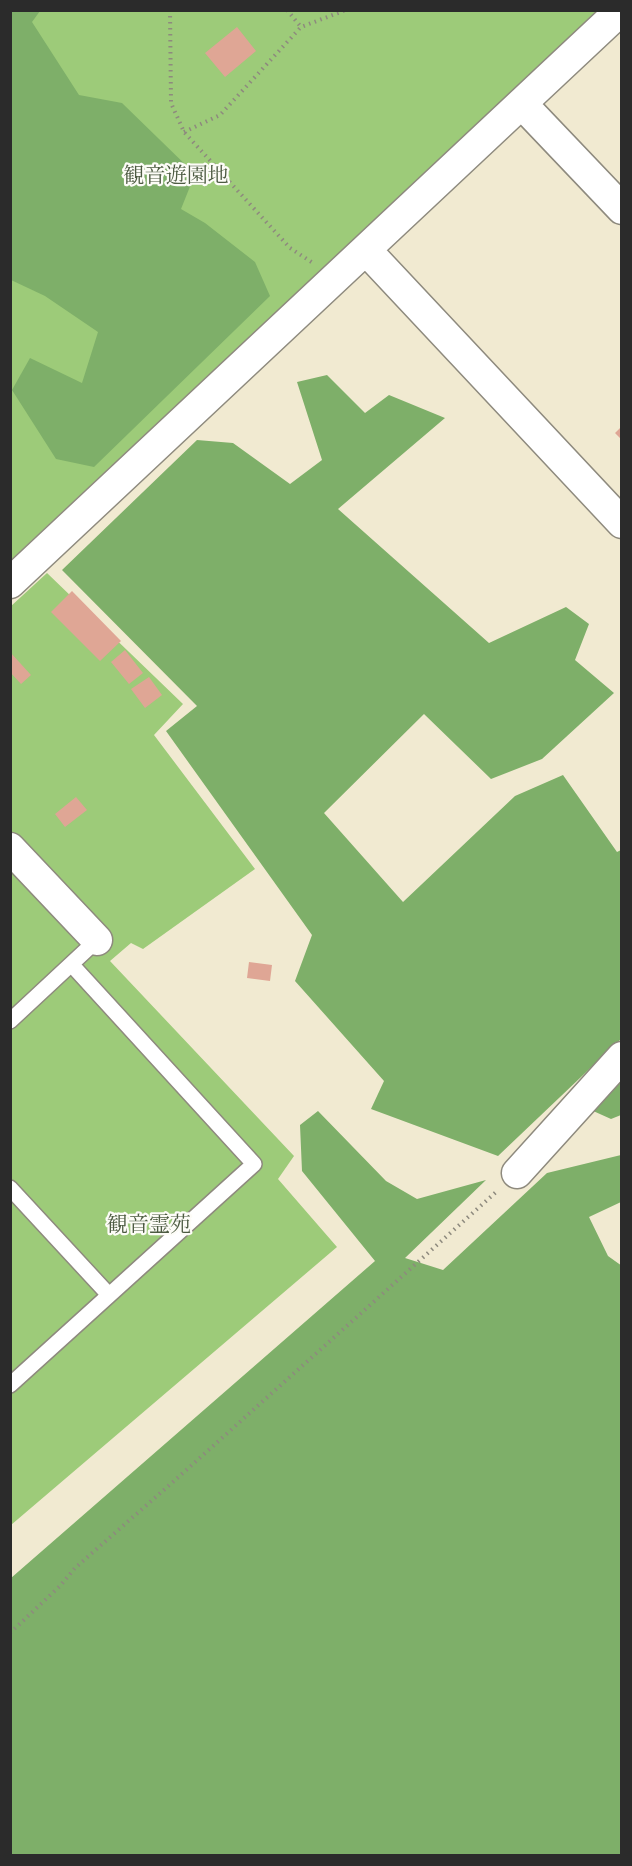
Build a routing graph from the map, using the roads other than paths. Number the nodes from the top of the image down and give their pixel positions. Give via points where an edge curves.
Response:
1 (621, 10) edge
2 (522, 104) junction
3 (621, 209) edge
4 (366, 250) junction
5 (621, 523) edge
6 (10, 583) edge
7 (10, 848) edge
8 (97, 940) joint
9 (72, 965) junction
10 (10, 1021) edge
11 (621, 1057) edge
12 (518, 1173) road end
13 (10, 1188) edge
14 (110, 1295) junction
15 (10, 1385) edge

1 - 2 street
2 - 3 street
2 - 4 street
4 - 5 street
4 - 6 street
7 - 8 street
8 - 9 lane
9 - 10 lane
9 - 14 lane via 254,1164
11 - 12 street
13 - 14 lane
14 - 15 lane

